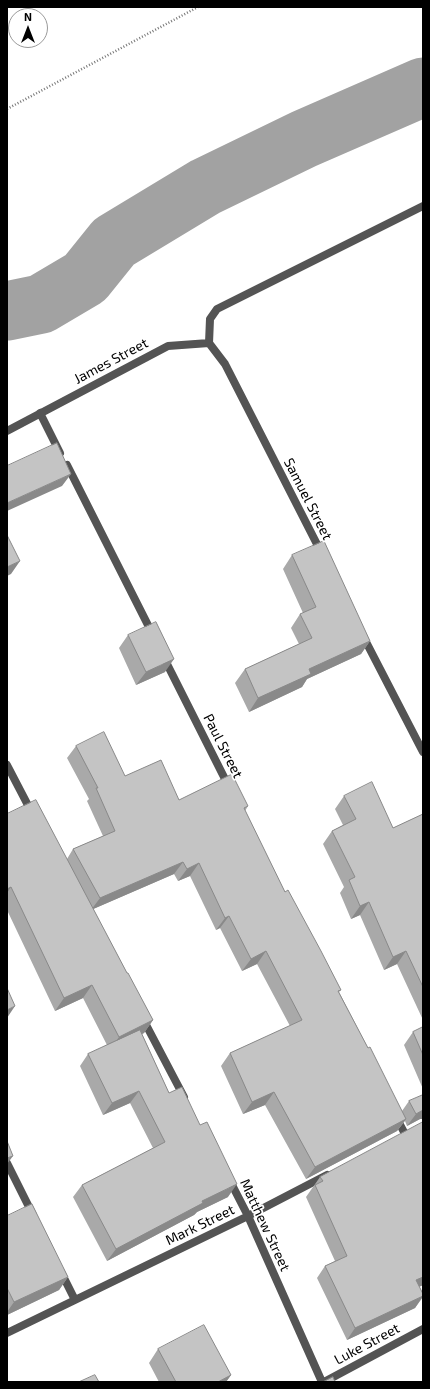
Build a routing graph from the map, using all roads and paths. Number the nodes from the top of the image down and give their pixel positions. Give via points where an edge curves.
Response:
1 (198, 7) edge
2 (7, 108) edge
3 (423, 206) edge
4 (209, 343) junction
5 (40, 413) junction
6 (7, 431) edge
7 (326, 562) edge
8 (358, 625) edge
9 (423, 752) edge
10 (7, 765) edge
11 (233, 795) edge
12 (37, 822) edge
13 (139, 1012) edge
14 (188, 1103) edge
15 (391, 1106) edge
16 (405, 1134) edge
17 (7, 1163) edge
18 (337, 1170) edge
19 (226, 1174) edge
20 (248, 1216) junction
21 (37, 1225) edge
22 (58, 1266) edge
23 (75, 1300) junction
24 (423, 1329) edge
25 (7, 1333) edge
26 (323, 1382) edge

1 - 2 path
3 - 4 street via 217,309 210,319
4 - 5 street, James Street via 168,346
4 - 7 street, Samuel Street via 225,364
5 - 6 street, James Street
5 - 11 street, Paul Street
8 - 9 street
10 - 12 street
13 - 14 street
15 - 16 street
17 - 21 street
18 - 20 street, Mark Street
19 - 20 street, Matthew Street
20 - 23 street, Mark Street
20 - 26 street, Matthew Street
22 - 23 street
23 - 25 street, Mark Street
24 - 26 street, Luke Street

